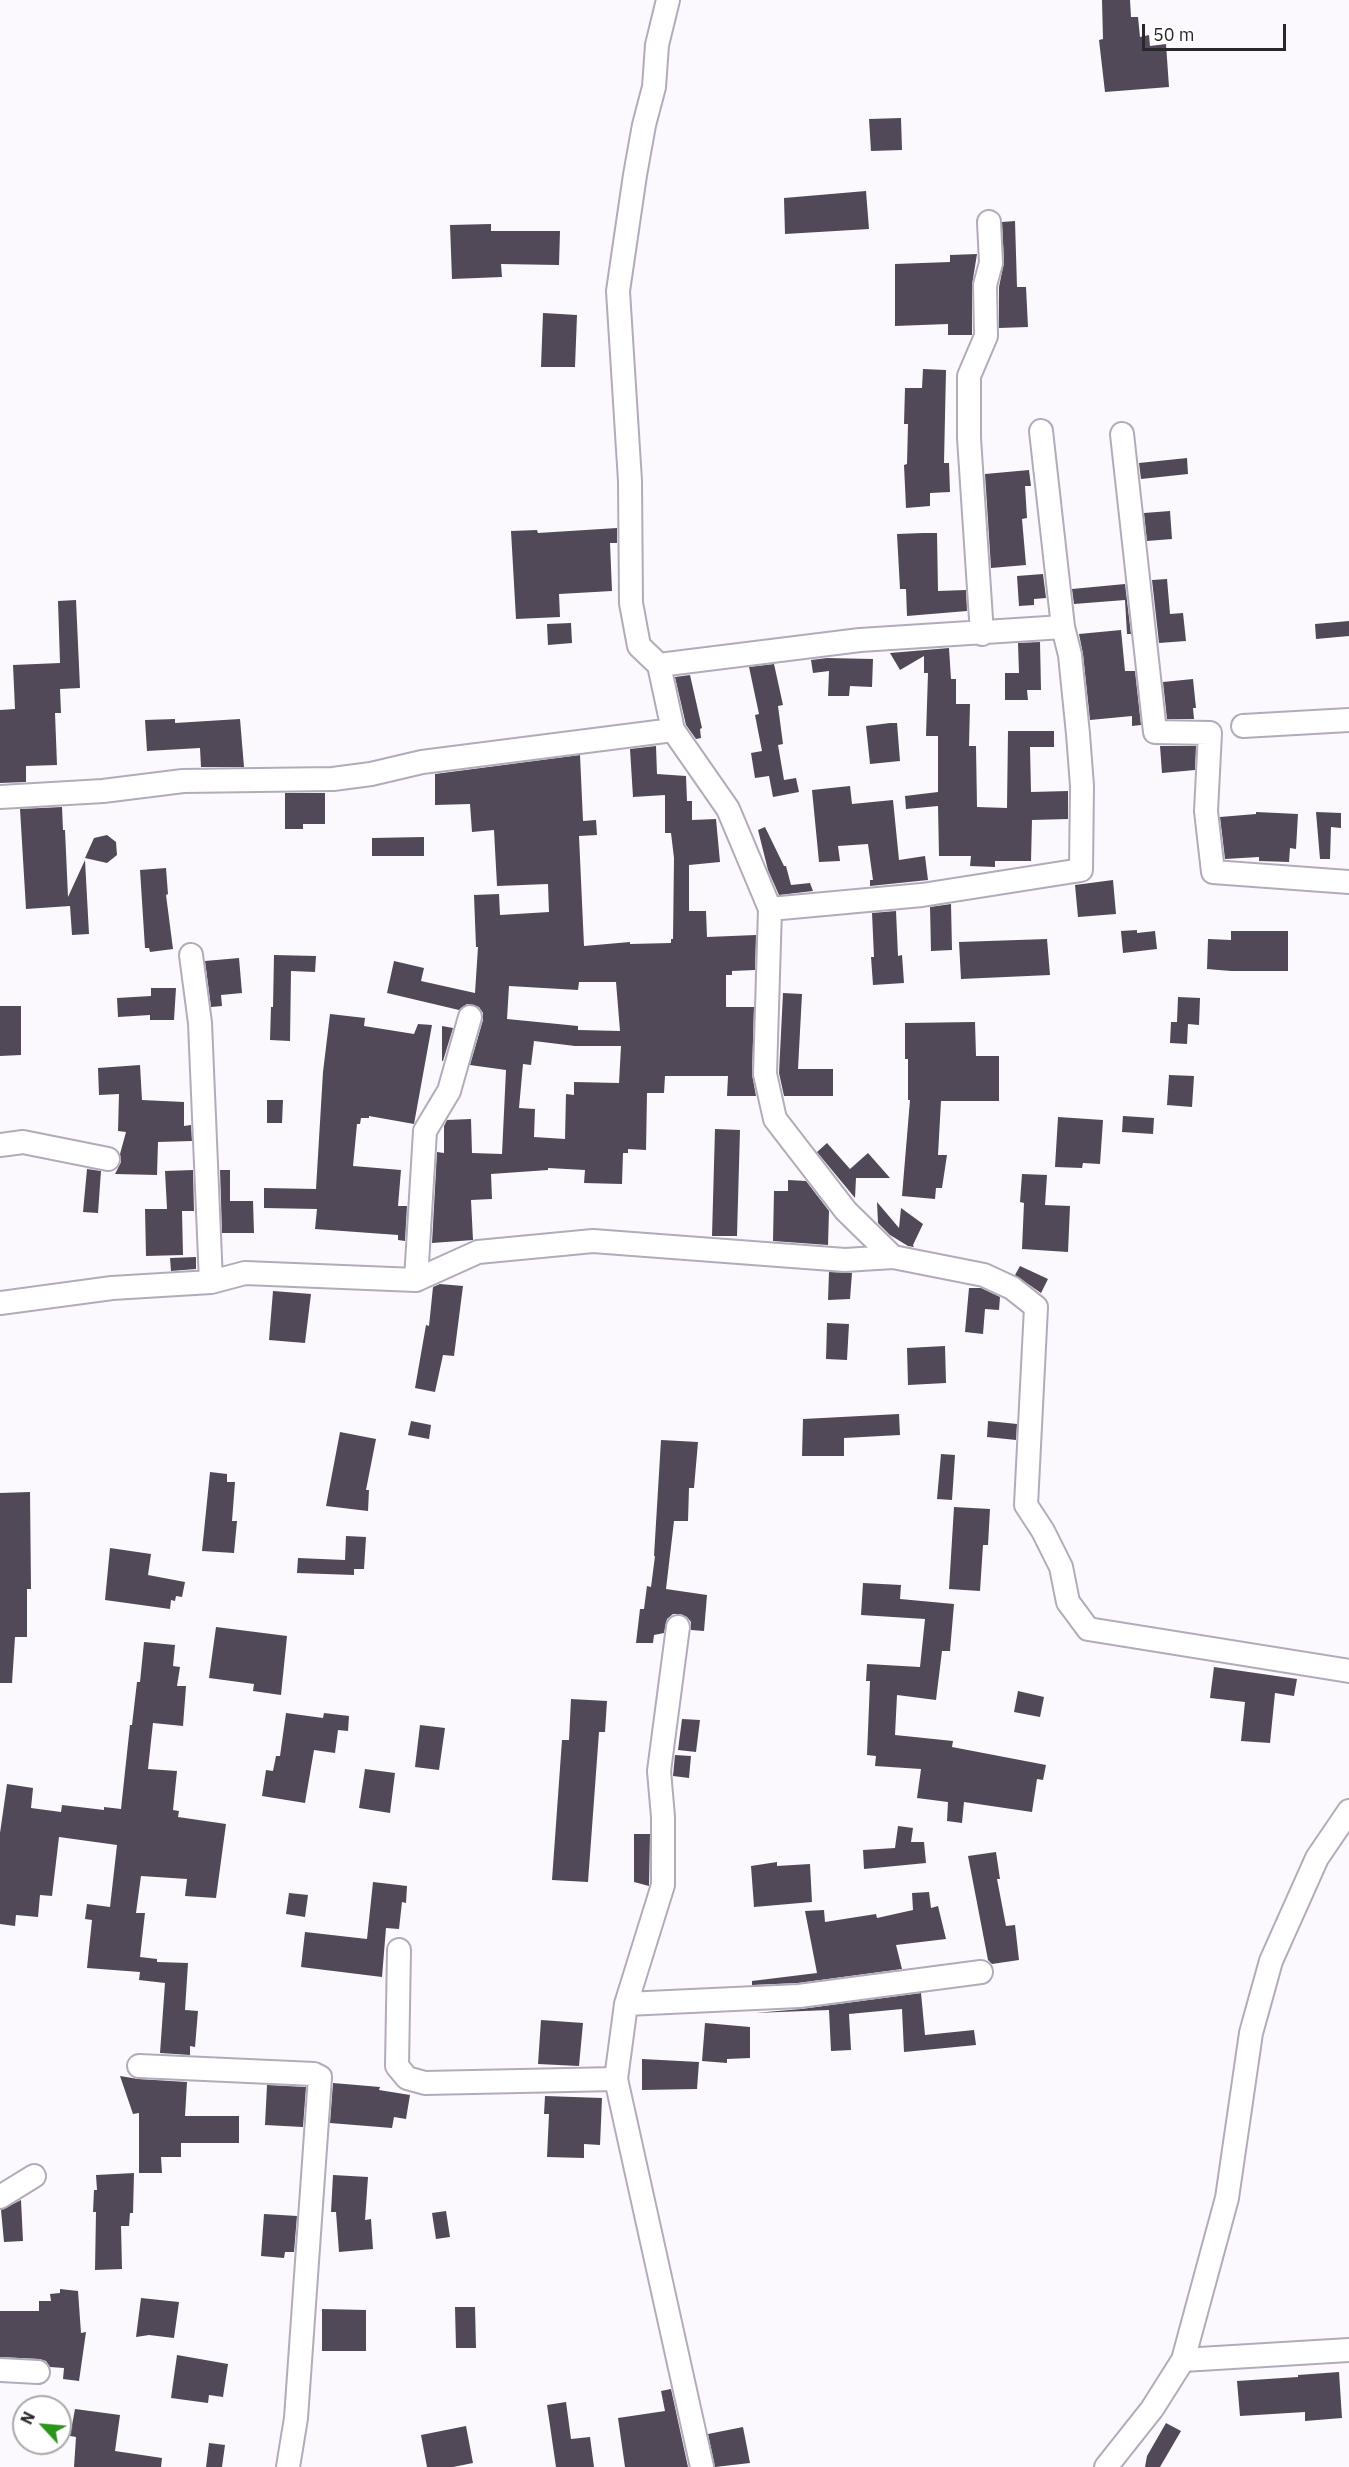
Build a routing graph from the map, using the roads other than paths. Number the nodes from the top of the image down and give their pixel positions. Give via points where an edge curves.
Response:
1 (668, 0) edge
2 (989, 222) dead end
3 (1041, 431) dead end
4 (1122, 434) dead end
5 (1063, 627) junction
6 (982, 634) junction
7 (659, 665) junction
8 (1349, 720) edge
9 (1243, 726) dead end
10 (673, 730) junction
11 (0, 797) edge
12 (1349, 882) edge
13 (770, 909) junction
14 (191, 955) dead end
15 (470, 1017) dead end
16 (0, 1145) edge
17 (108, 1159) dead end
18 (893, 1257) junction
19 (416, 1280) junction
20 (211, 1281) junction
21 (0, 1303) edge
22 (678, 1627) dead end
23 (1349, 1671) edge
24 (1349, 1811) edge
25 (399, 1950) dead end
26 (981, 1972) dead end
27 (626, 2004) junction
28 (139, 2067) dead end
29 (616, 2079) junction
30 (34, 2176) dead end
31 (0, 2197) edge
32 (1349, 2350) edge
33 (1184, 2360) junction
34 (0, 2370) edge
35 (38, 2372) dead end
36 (288, 2467) edge
37 (702, 2467) edge
38 (1106, 2467) edge

1 - 7 street via 657,45 654,87 637,165 618,291 630,481 631,603 639,646
2 - 6 street via 986,336 969,376 969,438
3 - 5 street
4 - 12 street via 1155,732 1210,733 1206,811 1213,872
5 - 6 street
5 - 13 street via 1070,655 1082,786 1081,870 922,895
6 - 7 street via 860,640
7 - 10 street
8 - 9 street
10 - 11 street via 422,762 333,779 183,781
10 - 13 street via 728,809
13 - 18 street via 765,1074 775,1119 846,1210
14 - 20 street via 200,1023
15 - 19 street via 449,1091 425,1131
16 - 17 street via 23,1142
18 - 19 street via 845,1260 593,1241 478,1252
18 - 23 street via 984,1275 1012,1288 1036,1307 1026,1504 1061,1567 1068,1602 1088,1629
19 - 20 street via 245,1273
20 - 21 street via 112,1288
22 - 27 street via 659,1772 663,1885
24 - 33 street via 1317,1858 1271,1961 1251,2033 1227,2198
25 - 29 street via 397,2066 407,2078 425,2083
26 - 27 street via 799,1996
27 - 29 street
28 - 36 street via 320,2077 296,2418
29 - 37 street
30 - 31 street
32 - 33 street
33 - 38 street via 1152,2409
34 - 35 street

